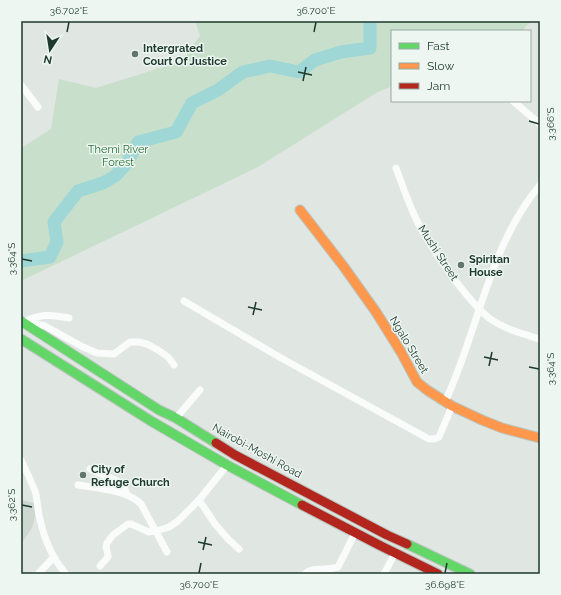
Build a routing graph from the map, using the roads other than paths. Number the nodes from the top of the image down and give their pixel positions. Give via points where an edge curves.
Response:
1 (21, 85) edge
2 (514, 102) edge
3 (38, 107) dead end
4 (540, 124) edge
5 (396, 168) dead end
6 (540, 185) edge
7 (300, 210) dead end
8 (184, 301) dead end
9 (480, 309) junction
10 (69, 318) dead end
11 (23, 322) edge
12 (21, 339) edge
13 (540, 339) edge
14 (174, 365) dead end
15 (200, 390) dead end
16 (449, 404) junction
17 (176, 418) junction
18 (540, 438) edge
19 (21, 460) edge
20 (227, 465) junction
21 (90, 469) dead end
22 (78, 485) dead end
23 (127, 495) junction
24 (199, 500) junction
25 (156, 531) junction
26 (355, 532) junction
27 (238, 549) dead end
28 (167, 552) dead end
29 (394, 553) junction
30 (54, 556) junction
31 (100, 566) dead end
32 (38, 574) edge
33 (66, 574) edge
34 (305, 574) edge
35 (384, 574) edge
36 (438, 574) edge
37 (470, 574) edge

1 - 3 street
2 - 4 street
5 - 9 street, Mushi Street via 425,237 463,291
6 - 9 street via 510,231
7 - 16 main road, Ngalo Street via 376,312 417,382
8 - 16 street via 281,358 429,438 439,437
9 - 13 street, Mushi Street via 510,329
9 - 16 street via 454,382
10 - 11 street via 54,315 35,317
11 - 14 street via 45,326 97,353 114,354 130,342 147,344 168,357
11 - 17 main road, Nairobi-Moshi Road via 159,410
12 - 20 main road via 156,425
15 - 17 street
16 - 18 main road, Ngalo Street via 502,428
17 - 37 main road, Nairobi-Moshi Road via 235,455 387,535
19 - 30 street via 35,492 42,530
20 - 24 street
20 - 26 main road
21 - 23 street via 117,481 124,487
22 - 23 street
23 - 25 street via 141,504
24 - 25 street via 178,521
24 - 27 street via 215,524
25 - 28 street
25 - 31 street via 149,532 128,524 107,543 108,557
26 - 29 main road
26 - 34 street via 338,567 309,570
29 - 35 street
29 - 36 main road
30 - 32 street
30 - 33 street

